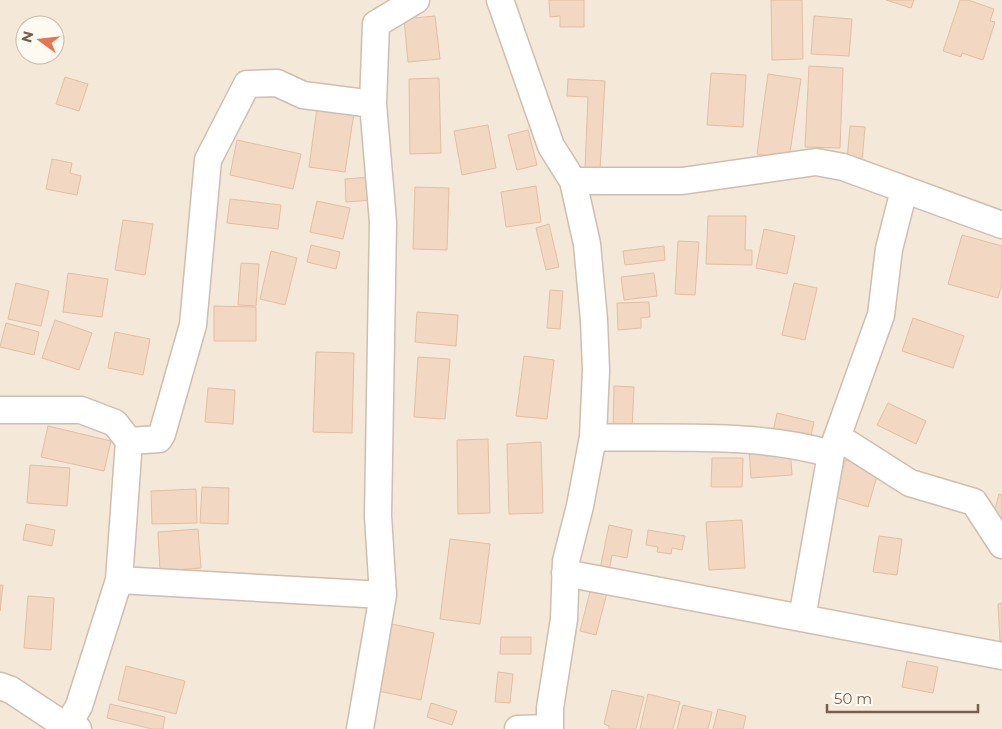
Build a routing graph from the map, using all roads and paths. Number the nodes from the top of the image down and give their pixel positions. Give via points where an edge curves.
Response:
1 (416, 0) edge
2 (500, 0) edge
3 (373, 104) junction
4 (573, 181) junction
5 (904, 190) junction
6 (1002, 225) edge
7 (0, 410) edge
8 (593, 437) junction
9 (129, 441) junction
10 (834, 447) junction
11 (1002, 545) edge
12 (565, 573) junction
13 (119, 580) junction
14 (383, 595) junction
15 (802, 618) junction
16 (1002, 656) edge
17 (0, 686) edge
18 (69, 728) edge
19 (360, 729) edge
20 (518, 729) edge
21 (550, 729) edge

1 - 3 street via 376,24
2 - 4 street via 551,146
3 - 9 street via 303,95 277,84 248,84 208,160 193,325 162,434 159,439
3 - 14 street via 383,222 378,516
4 - 5 street via 682,181 816,162 842,167
4 - 8 street via 587,244 594,320
5 - 6 street
5 - 10 street via 889,249 881,315
7 - 9 street via 81,410 115,423
8 - 10 street via 769,440
8 - 12 street
9 - 13 street
10 - 11 street via 844,441 910,483 974,502
10 - 15 street
12 - 15 street
12 - 21 street via 564,620 550,708
13 - 14 street
13 - 18 street
14 - 19 street
15 - 16 street
17 - 18 street
20 - 21 street

